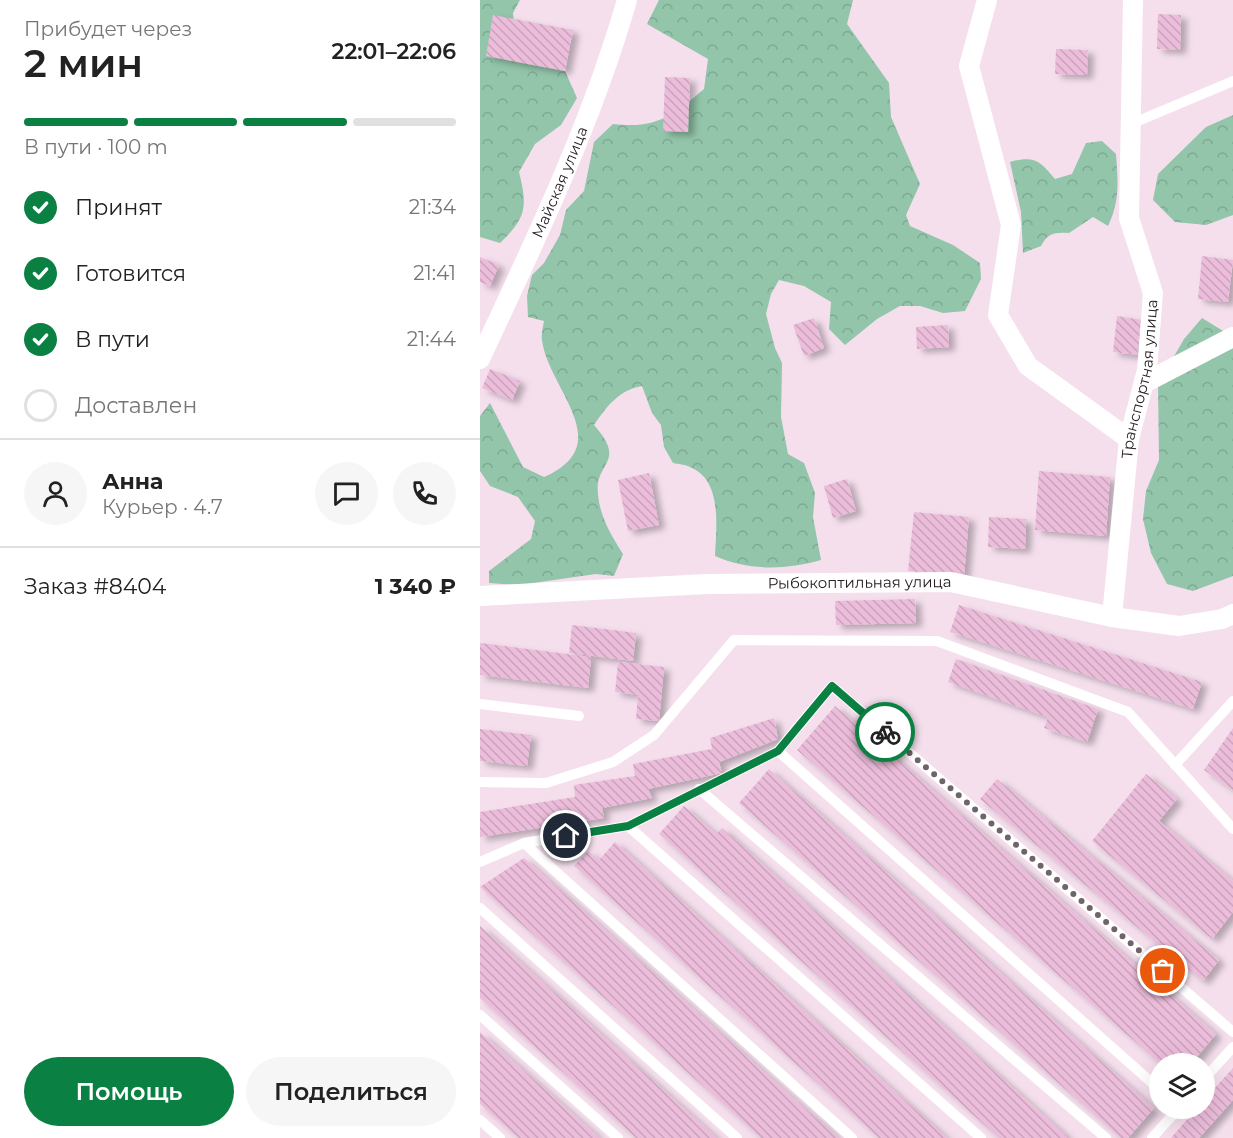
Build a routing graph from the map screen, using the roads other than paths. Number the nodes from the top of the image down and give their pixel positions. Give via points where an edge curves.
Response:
1 (627, 0) edge
2 (987, 0) edge
3 (1133, 0) edge
4 (1233, 81) edge
5 (1131, 124) junction
6 (1233, 337) edge
7 (480, 359) edge
8 (1144, 383) junction
9 (1129, 439) junction
10 (480, 596) edge
11 (1233, 614) edge
12 (1112, 617) junction
13 (1233, 701) edge
14 (480, 704) edge
15 (579, 716) dead end
16 (778, 751) junction
17 (1175, 765) junction
18 (480, 782) edge
19 (699, 789) junction
20 (628, 826) junction
21 (1233, 828) edge
22 (524, 843) junction
23 (480, 862) edge
24 (480, 908) edge
25 (480, 1015) edge
26 (1233, 1032) edge
27 (1233, 1047) edge
28 (1215, 1067) edge
29 (1149, 1080) edge
30 (1169, 1119) edge
31 (480, 1120) edge
32 (500, 1138) edge
33 (618, 1138) edge
34 (737, 1138) edge
35 (852, 1138) edge
36 (981, 1138) edge
37 (1106, 1138) edge
38 (1152, 1138) edge

1 - 7 street, Майская улица via 609,61 560,190
2 - 9 street via 969,66 1011,225 998,315 1028,366
3 - 5 street, Транспортная улица
4 - 5 lane
5 - 8 street, Транспортная улица via 1129,218 1153,294
6 - 8 street
8 - 9 street, Транспортная улица
9 - 12 street, Транспортная улица
10 - 12 street, Рыбокоптильная улица via 706,584 951,582
11 - 12 street, Рыбокоптильная улица via 1179,626
13 - 17 lane
14 - 15 lane
16 - 19 lane
16 - 26 lane via 832,686
16 - 29 lane
17 - 18 lane via 1128,712 937,641 734,640 654,735 613,762 546,783
17 - 21 lane
19 - 20 lane
19 - 37 lane
20 - 22 lane
20 - 36 lane
22 - 23 lane
22 - 35 lane
24 - 34 lane
25 - 33 lane
27 - 28 lane
30 - 38 lane
31 - 32 lane

